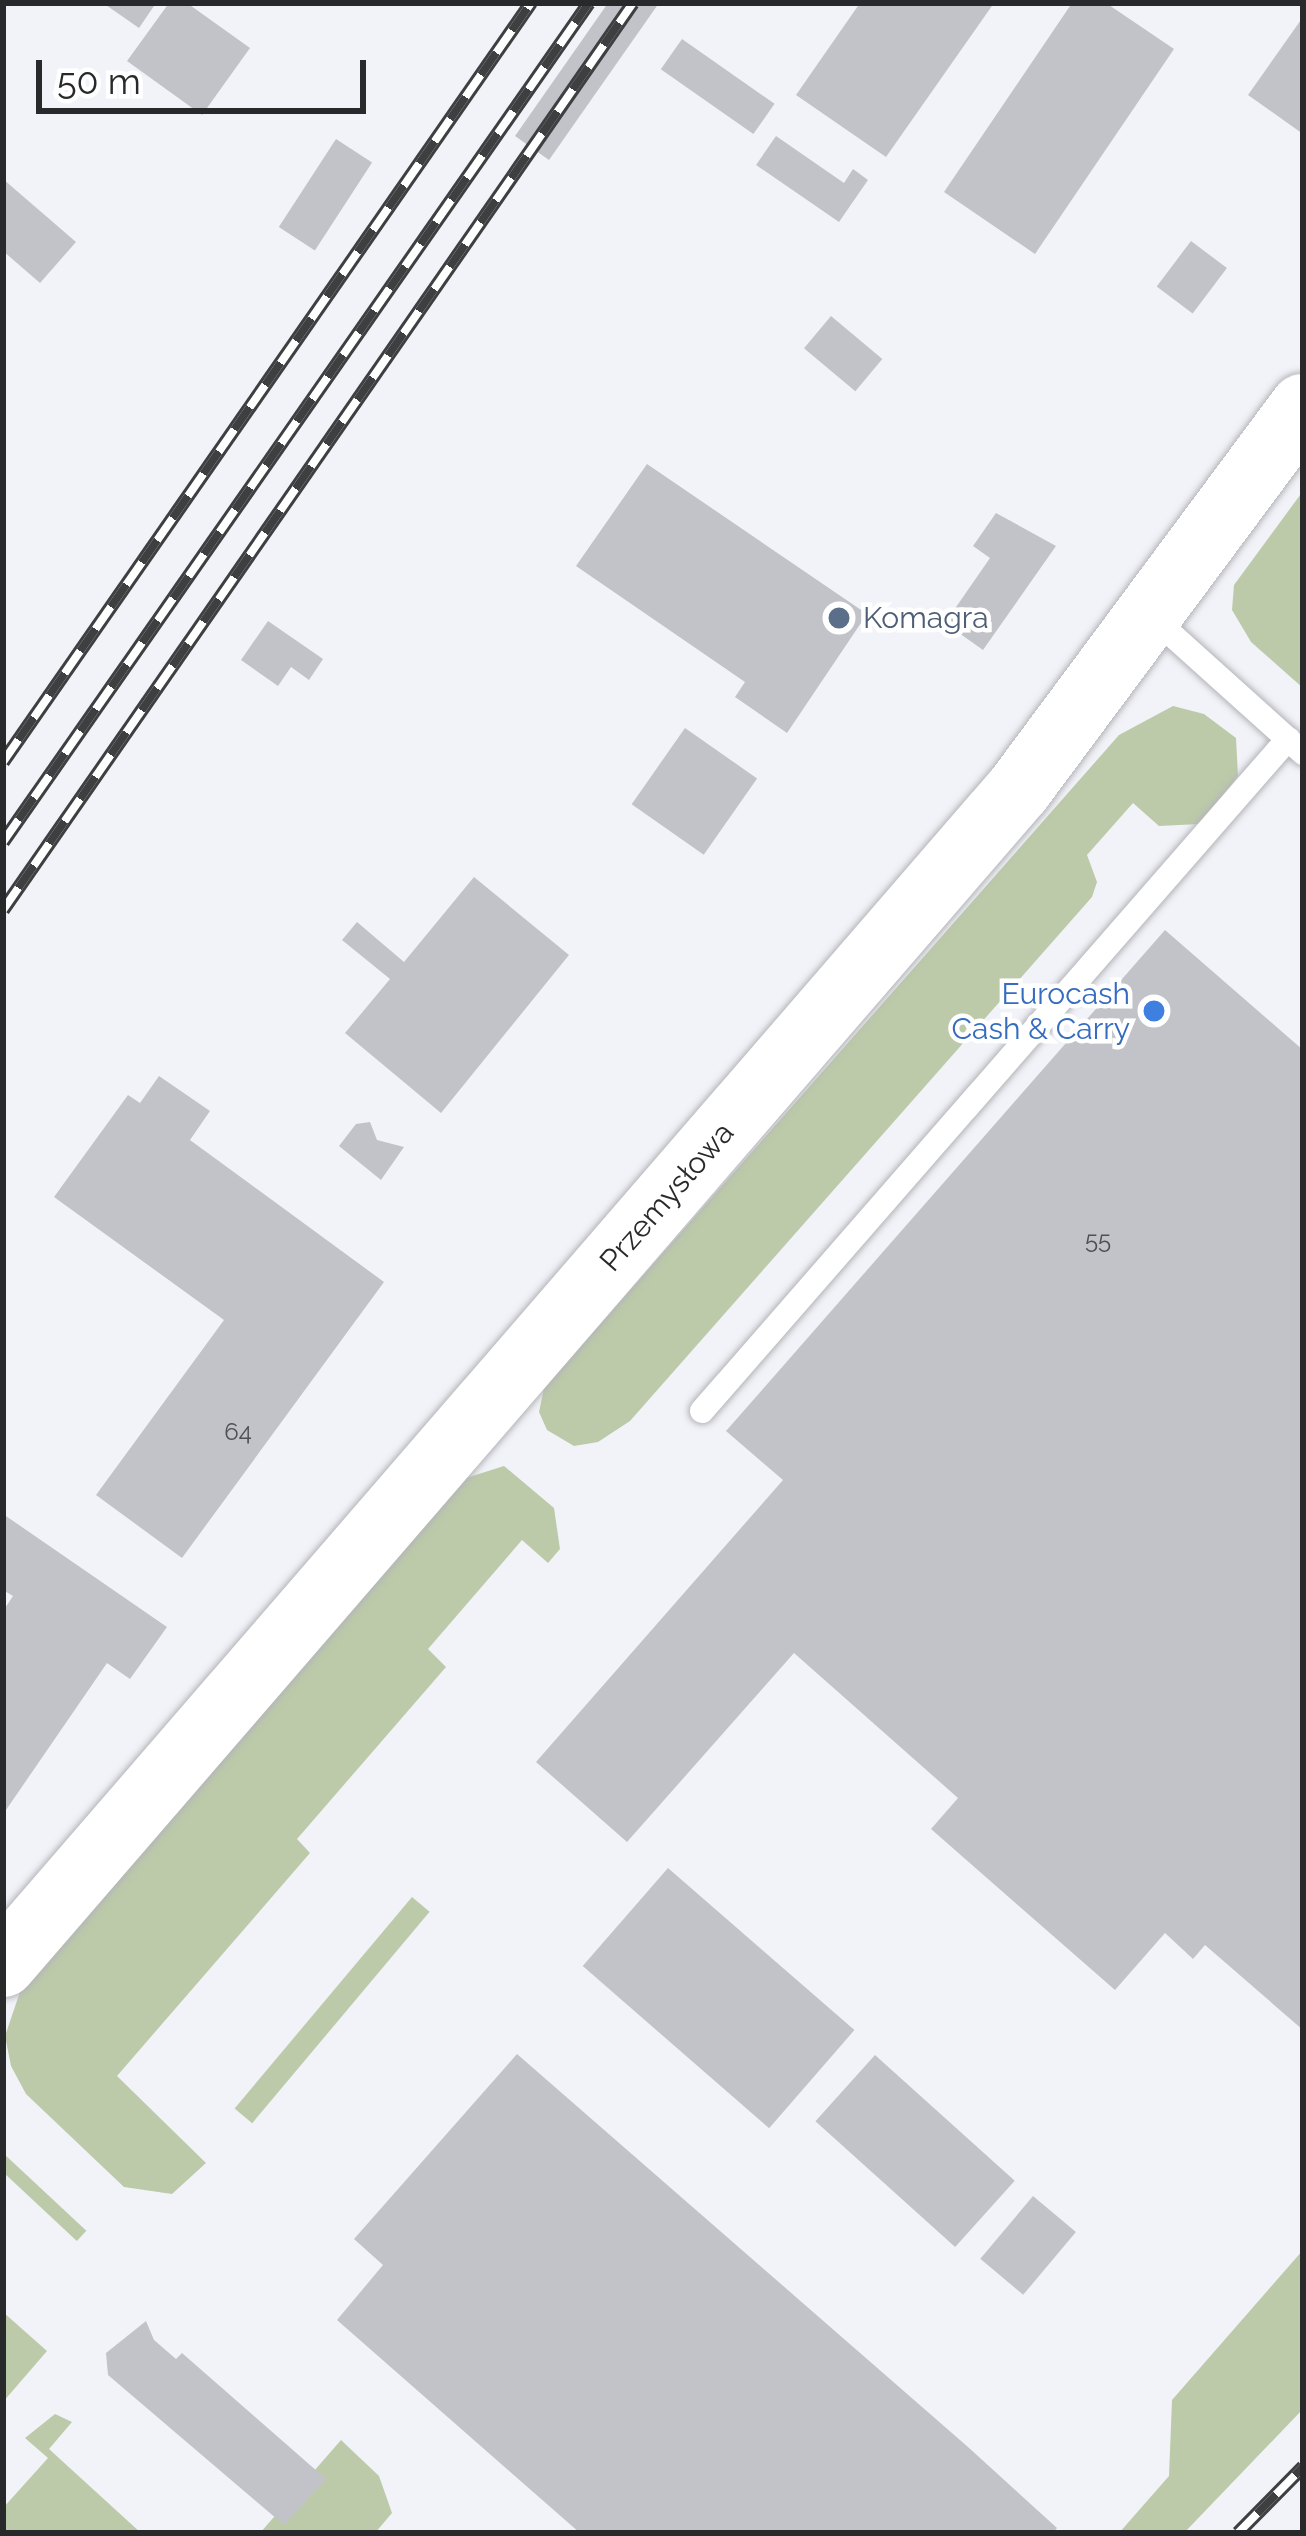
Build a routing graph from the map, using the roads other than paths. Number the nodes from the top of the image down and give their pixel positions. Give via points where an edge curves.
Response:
1 (1303, 407) edge
2 (1149, 615) junction
3 (1295, 746) edge
4 (702, 1411) dead end
5 (3, 1964) edge

1 - 2 street, Przemysłowa
2 - 3 lane
2 - 5 street, Przemysłowa via 1019,789
3 - 4 lane

